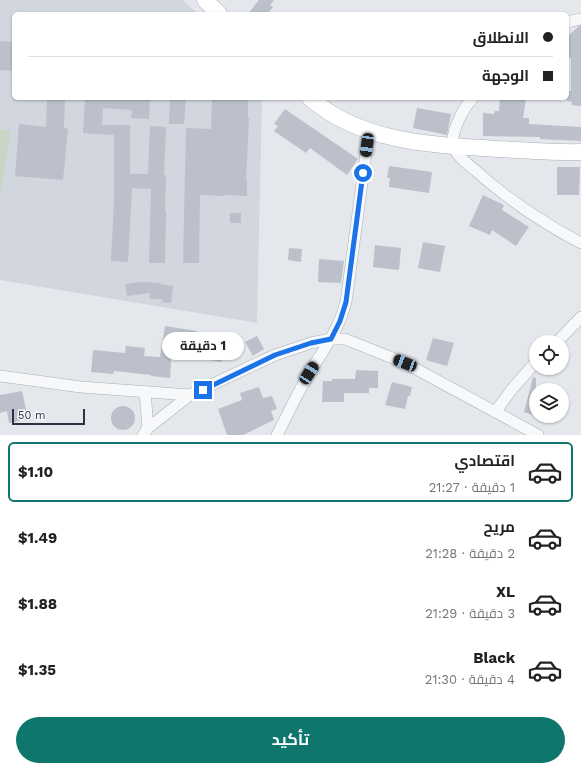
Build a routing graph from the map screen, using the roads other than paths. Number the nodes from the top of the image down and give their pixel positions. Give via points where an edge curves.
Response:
1 (205, 0) edge
2 (217, 12) edge
3 (581, 19) edge
4 (569, 22) edge
5 (313, 100) edge
6 (471, 100) edge
7 (369, 131) junction
8 (453, 146) junction
9 (581, 152) edge
10 (581, 243) edge
11 (581, 317) edge
12 (564, 335) edge
13 (331, 339) junction
14 (529, 370) edge
15 (0, 376) edge
16 (145, 392) junction
17 (190, 395) junction
18 (495, 412) junction
19 (145, 432) edge
20 (277, 435) edge
21 (538, 435) edge

1 - 2 main road
3 - 4 street
5 - 7 main road via 333,114
6 - 8 street via 455,131
7 - 8 main road
7 - 13 street via 346,302
8 - 9 main road
8 - 10 street via 490,184 528,212
11 - 12 street
13 - 17 street via 275,355
13 - 18 street via 345,339 405,363
13 - 20 street via 309,373
14 - 18 street
15 - 16 street via 81,387
16 - 17 street
16 - 19 street
17 - 19 street
18 - 21 street

